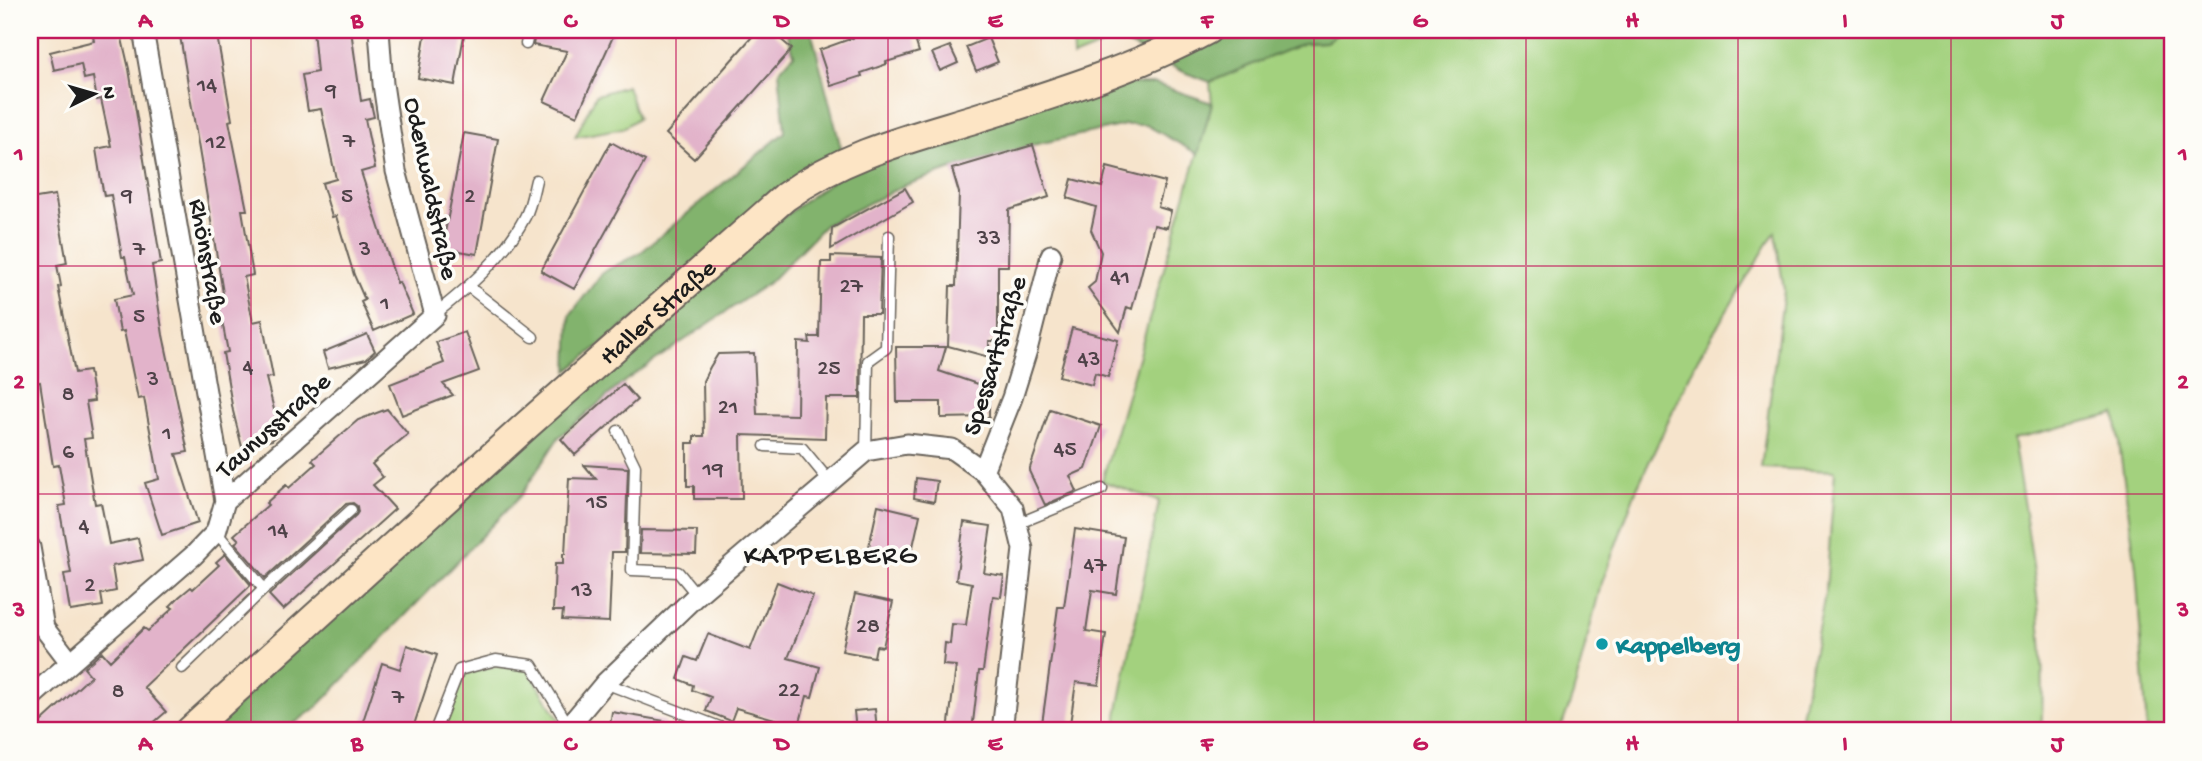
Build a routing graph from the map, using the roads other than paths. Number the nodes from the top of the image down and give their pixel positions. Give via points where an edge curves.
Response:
1 (143, 30) edge
2 (379, 30) edge
3 (529, 30) edge
4 (1207, 30) edge
5 (526, 44) dead end
6 (536, 180) dead end
7 (889, 236) dead end
8 (1051, 255) dead end
9 (469, 287) junction
10 (435, 315) junction
11 (533, 337) dead end
12 (618, 432) dead end
13 (765, 446) dead end
14 (866, 452) junction
15 (984, 471) junction
16 (830, 482) junction
17 (1102, 489) dead end
18 (225, 501) junction
19 (351, 510) dead end
20 (1017, 524) junction
21 (216, 532) junction
22 (30, 547) edge
23 (264, 589) junction
24 (697, 595) junction
25 (70, 662) junction
26 (182, 668) dead end
27 (605, 683) junction
28 (30, 698) edge
29 (567, 729) edge
30 (190, 731) edge
31 (435, 731) edge
32 (730, 731) edge
33 (1002, 731) edge

1 - 18 street, Rhönstraße
2 - 10 street, Odenwaldstraße via 396,171
3 - 5 lane
4 - 30 main road, Haller Straße via 1125,69 856,156 809,180 527,425
6 - 9 lane, Taunusstraße via 526,216
7 - 14 lane via 886,348 868,361
8 - 15 street, Spessartstraße via 1027,350
9 - 10 lane, Taunusstraße
9 - 11 lane
10 - 18 street, Taunusstraße
12 - 24 lane via 635,466 632,570 678,572
13 - 16 lane via 802,448
14 - 15 street, Spessartstraße via 907,444 953,449
14 - 16 street, Spessartstraße
15 - 20 street, Spessartstraße via 1013,508
16 - 24 street, Spessartstraße
17 - 20 lane
18 - 21 street, Taunusstraße
19 - 23 lane
20 - 33 street, Spessartstraße via 1023,549
21 - 23 lane
21 - 25 street, Taunusstraße
22 - 25 street via 44,628
23 - 26 lane
24 - 27 street, Spessartstraße
25 - 28 street, Taunusstraße
27 - 29 street, Spessartstraße
27 - 32 lane
29 - 31 lane via 533,665 496,660 459,670

